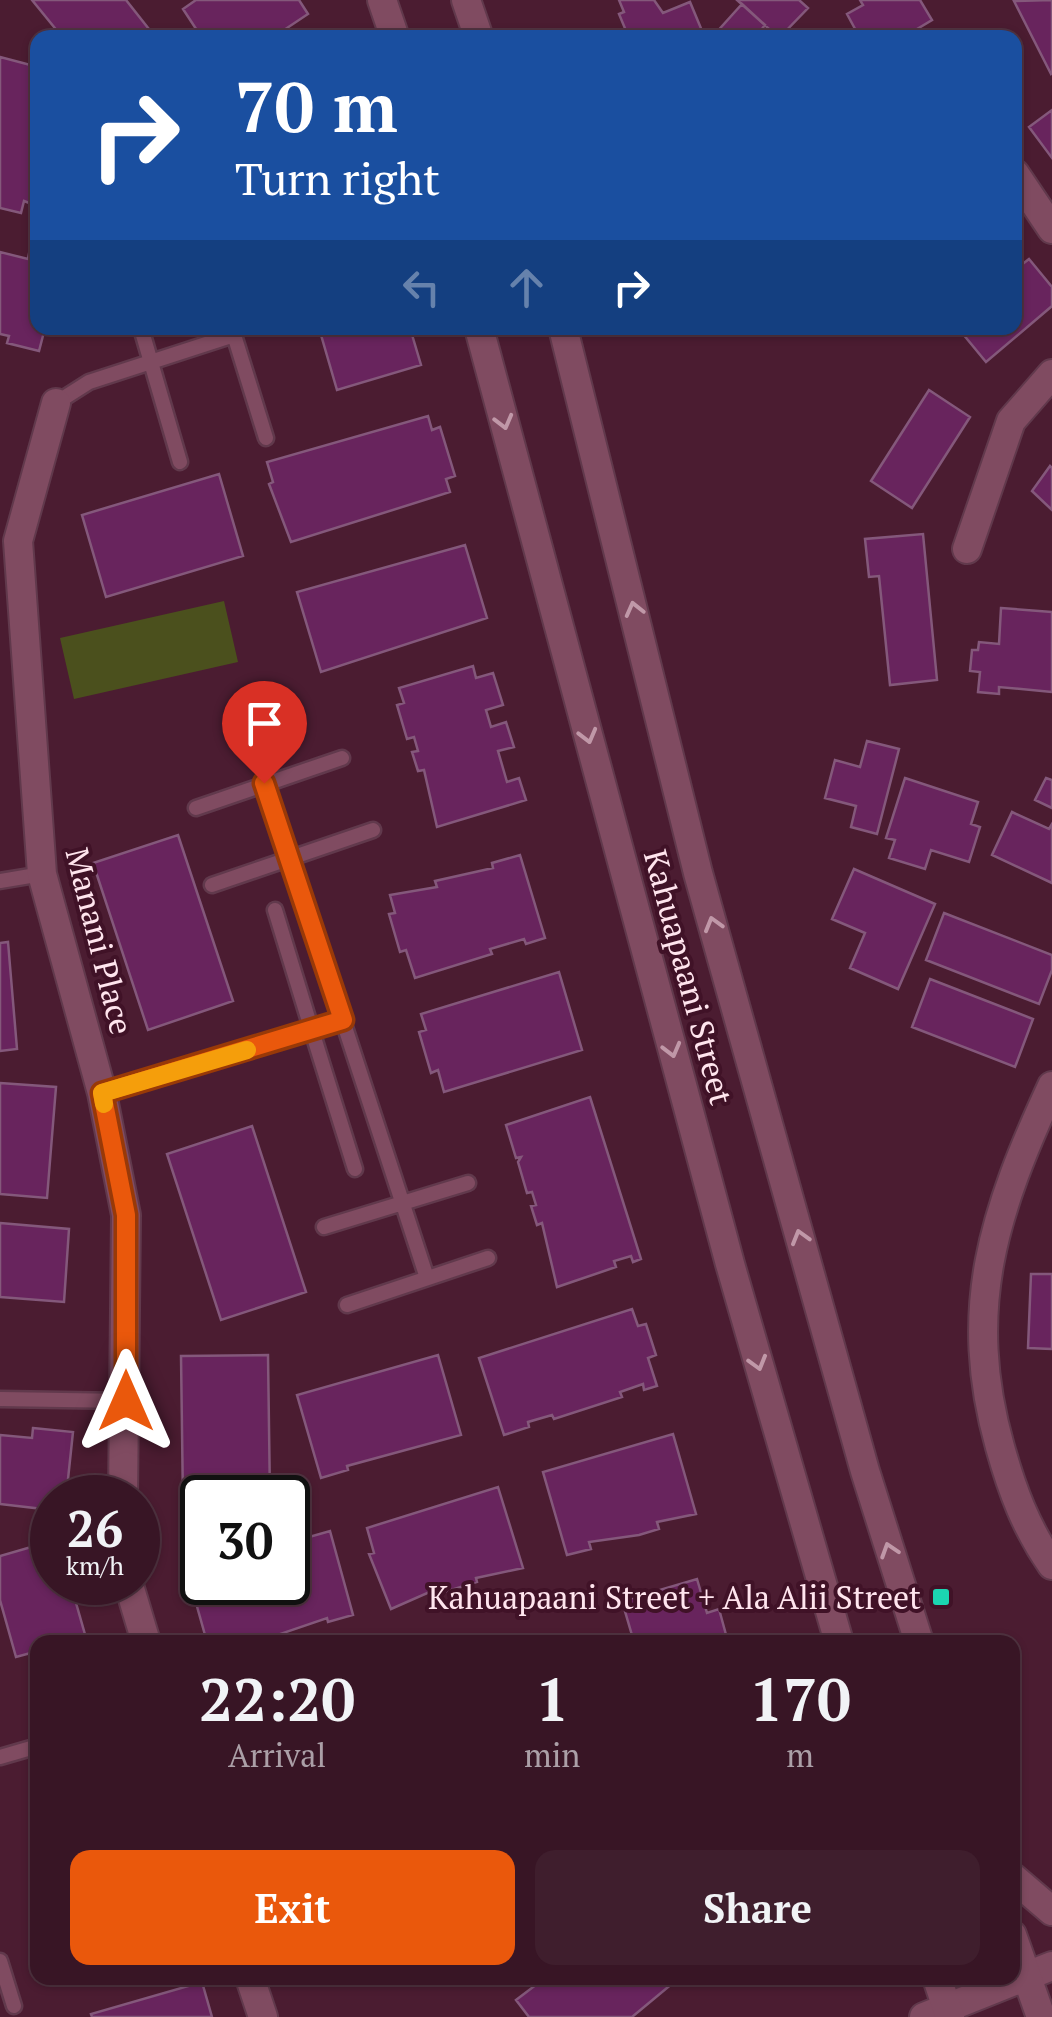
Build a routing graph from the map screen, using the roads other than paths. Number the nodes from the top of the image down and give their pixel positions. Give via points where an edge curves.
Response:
1 (382, 0) edge
2 (466, 0) edge
3 (392, 30) edge
4 (476, 30) edge
5 (1022, 184) edge
6 (1052, 229) edge
7 (143, 335) edge
8 (222, 335) edge
9 (233, 335) edge
10 (482, 335) edge
11 (565, 335) edge
12 (151, 362) junction
13 (1052, 374) edge
14 (56, 403) joint
15 (266, 438) dead end
16 (180, 462) dead end
17 (967, 549) dead end
18 (342, 758) dead end
19 (264, 783) junction
20 (196, 808) dead end
21 (373, 830) dead end
22 (290, 859) junction
23 (42, 874) junction
24 (0, 881) edge
25 (212, 886) dead end
26 (275, 910) dead end
27 (343, 1020) junction
28 (312, 1031) junction
29 (1052, 1086) edge
30 (102, 1093) junction
31 (355, 1168) dead end
32 (468, 1183) dead end
33 (402, 1203) junction
34 (324, 1227) dead end
35 (488, 1258) dead end
36 (427, 1278) junction
37 (347, 1305) dead end
38 (0, 1400) edge
39 (126, 1401) junction
40 (124, 1475) edge
41 (1052, 1565) edge
42 (135, 1605) edge
43 (144, 1635) edge
44 (837, 1635) edge
45 (917, 1635) edge
46 (30, 1748) edge
47 (0, 1757) edge
48 (1020, 1884) edge
49 (1052, 1911) edge
50 (1020, 1945) edge
51 (0, 1962) edge
52 (1039, 1970) edge
53 (253, 1985) edge
54 (939, 1985) edge
55 (1006, 1985) edge
56 (14, 2006) dead end
57 (941, 2014) edge
58 (264, 2017) edge
59 (1041, 2017) edge

1 - 3 main road
2 - 4 main road
5 - 6 main road
7 - 12 lane
8 - 12 lane
9 - 15 lane
10 -> 44 main road, Kahuapaani Street via 730,1264
45 -> 11 main road, Kahuapaani Street via 704,892
12 - 14 lane via 89,382
12 - 16 lane
13 - 17 main road via 1011,421
14 - 23 main road, Manani Place via 18,541
18 - 19 lane
19 - 20 lane
19 - 22 lane
21 - 22 lane
22 - 25 lane
22 - 27 lane
23 - 24 lane
23 - 30 main road, Manani Place
26 - 28 lane
27 - 28 lane
27 - 33 lane
28 - 30 lane
28 - 31 lane
29 - 41 main road via 998,1216 980,1316 984,1382 1003,1458 1026,1524
30 - 39 main road, Manani Place via 126,1215
32 - 33 lane
33 - 34 lane
33 - 36 lane
35 - 36 lane
36 - 37 lane
38 - 39 lane
39 - 40 main road, Manani Place
42 - 43 main road
46 - 47 lane
48 - 49 main road
50 - 52 main road
51 - 56 lane
52 - 59 main road
53 - 58 main road
54 - 57 main road
55 - 57 main road

